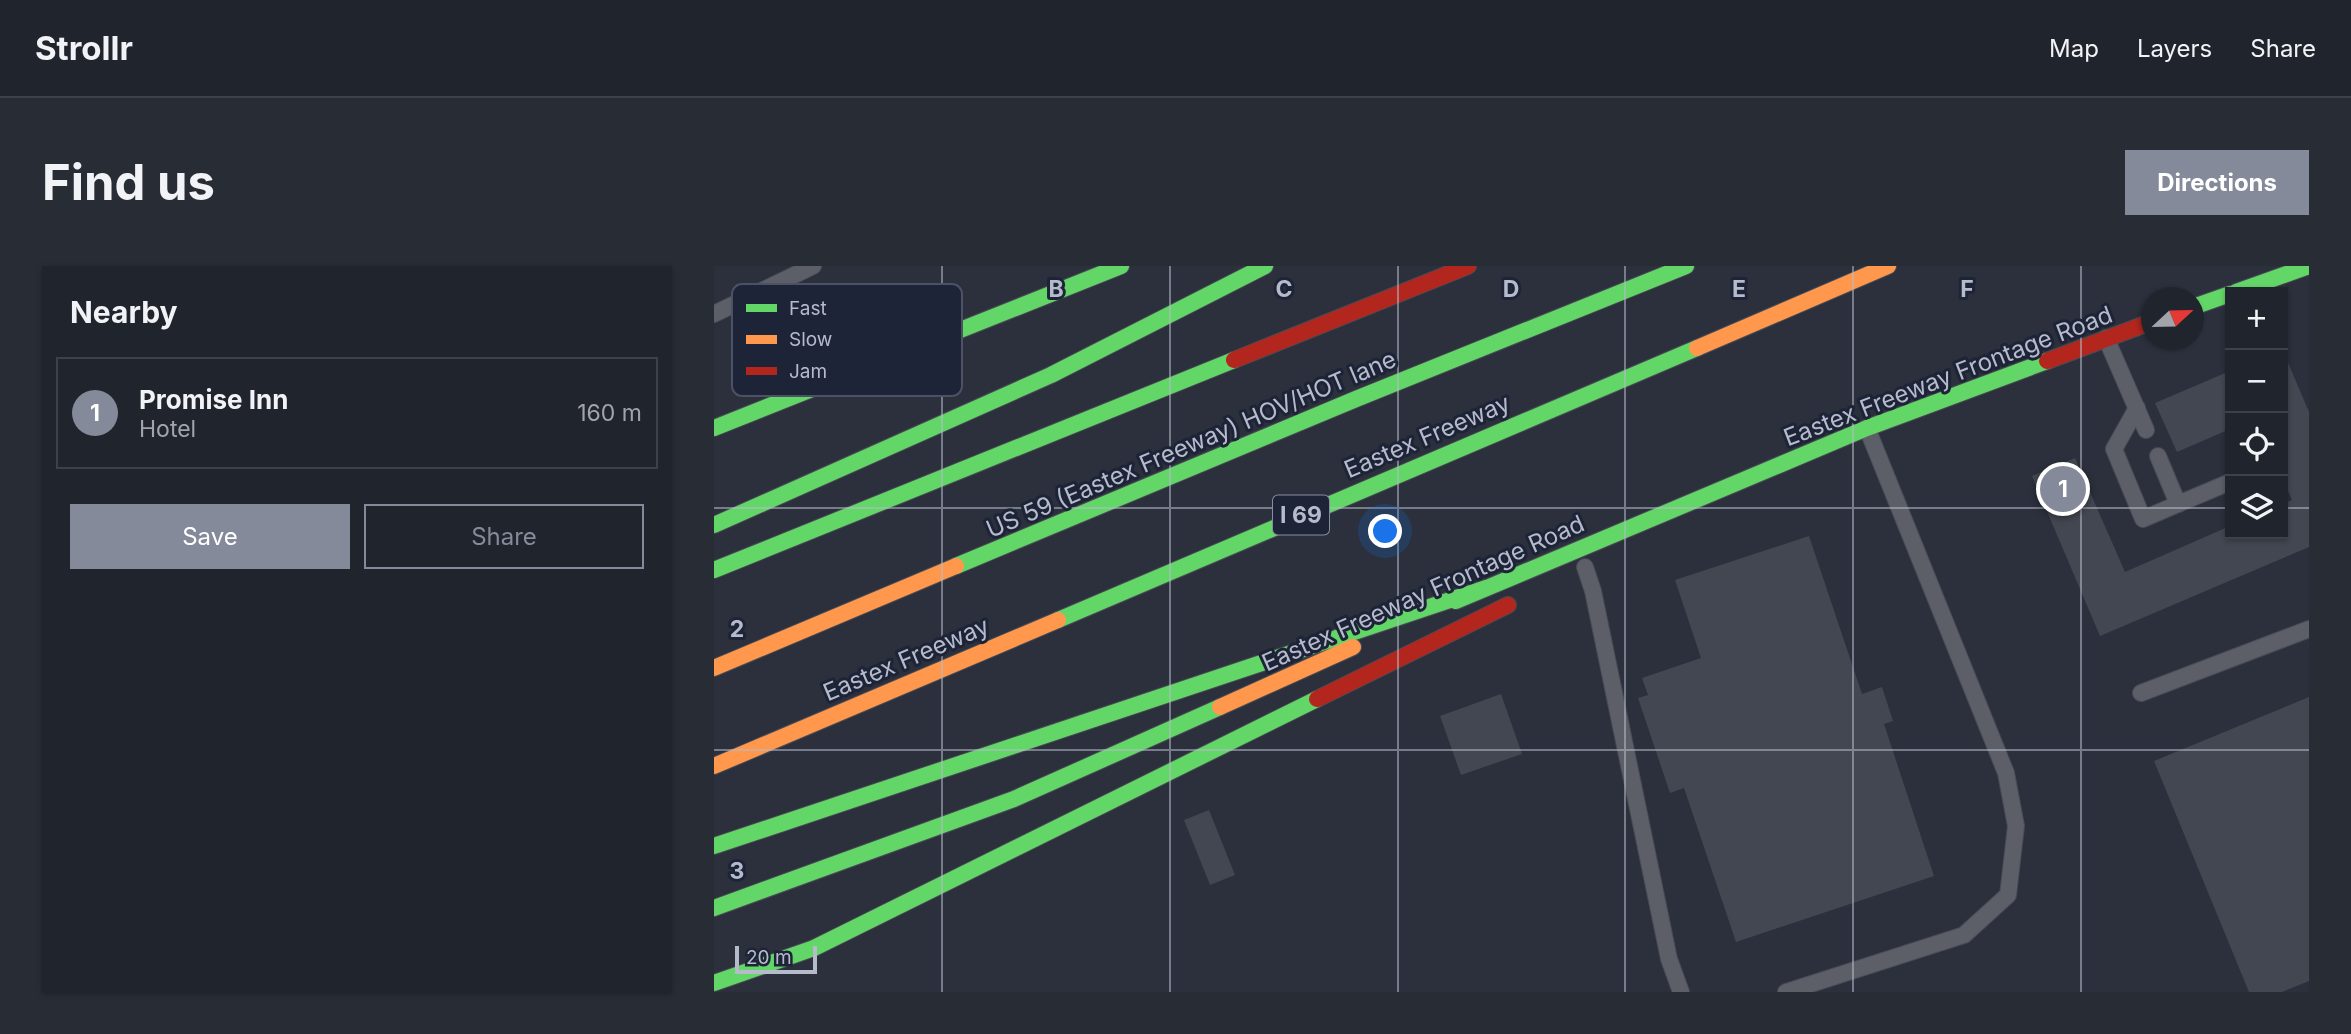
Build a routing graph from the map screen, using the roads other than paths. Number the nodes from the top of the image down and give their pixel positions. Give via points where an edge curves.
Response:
1 (813, 266) edge
2 (1121, 266) edge
3 (1265, 266) edge
4 (1468, 266) edge
5 (1686, 266) edge
6 (1888, 266) edge
7 (2309, 266) edge
8 (776, 284) edge
9 (2250, 287) edge
10 (2225, 296) edge
11 (2204, 303) edge
12 (732, 305) edge
13 (714, 314) edge
14 (2141, 326) edge
15 (962, 329) edge
16 (2106, 338) junction
17 (794, 396) edge
18 (2137, 408) junction
19 (714, 428) edge
20 (1867, 428) junction
21 (2146, 430) dead end
22 (2158, 456) dead end
23 (2225, 484) edge
24 (2178, 504) junction
25 (714, 525) edge
26 (1591, 564) joint
27 (714, 570) edge
28 (1486, 588) junction
29 (1522, 598) dead end
30 (2309, 629) edge
31 (714, 668) edge
32 (2141, 693) dead end
33 (714, 766) edge
34 (714, 846) edge
35 (714, 908) edge
36 (714, 983) edge
37 (1681, 992) edge
38 (1786, 992) edge

1 - 8 lane
2 - 15 main road
3 - 25 main road via 1051,375
4 - 27 main road
5 - 31 main road, US 59 (Eastex Freeway) HOV/HOT lane
6 - 33 main road, Eastex Freeway / I 69
7 - 9 main road
10 - 11 main road
12 - 13 lane
14 - 16 main road, Eastex Freeway Frontage Road
16 - 18 lane
16 - 20 main road, Eastex Freeway Frontage Road
17 - 19 main road
18 - 21 lane
18 - 24 lane via 2114,449 2143,519
20 - 26 main road
20 - 28 main road, Eastex Freeway Frontage Road
20 - 38 lane via 2006,773 2016,826 2008,895 1964,934
22 - 24 lane
23 - 24 lane
26 - 37 lane via 1669,959
28 - 34 main road
28 - 35 main road, Eastex Freeway Frontage Road via 1014,799
29 - 36 main road via 814,948
30 - 32 lane

